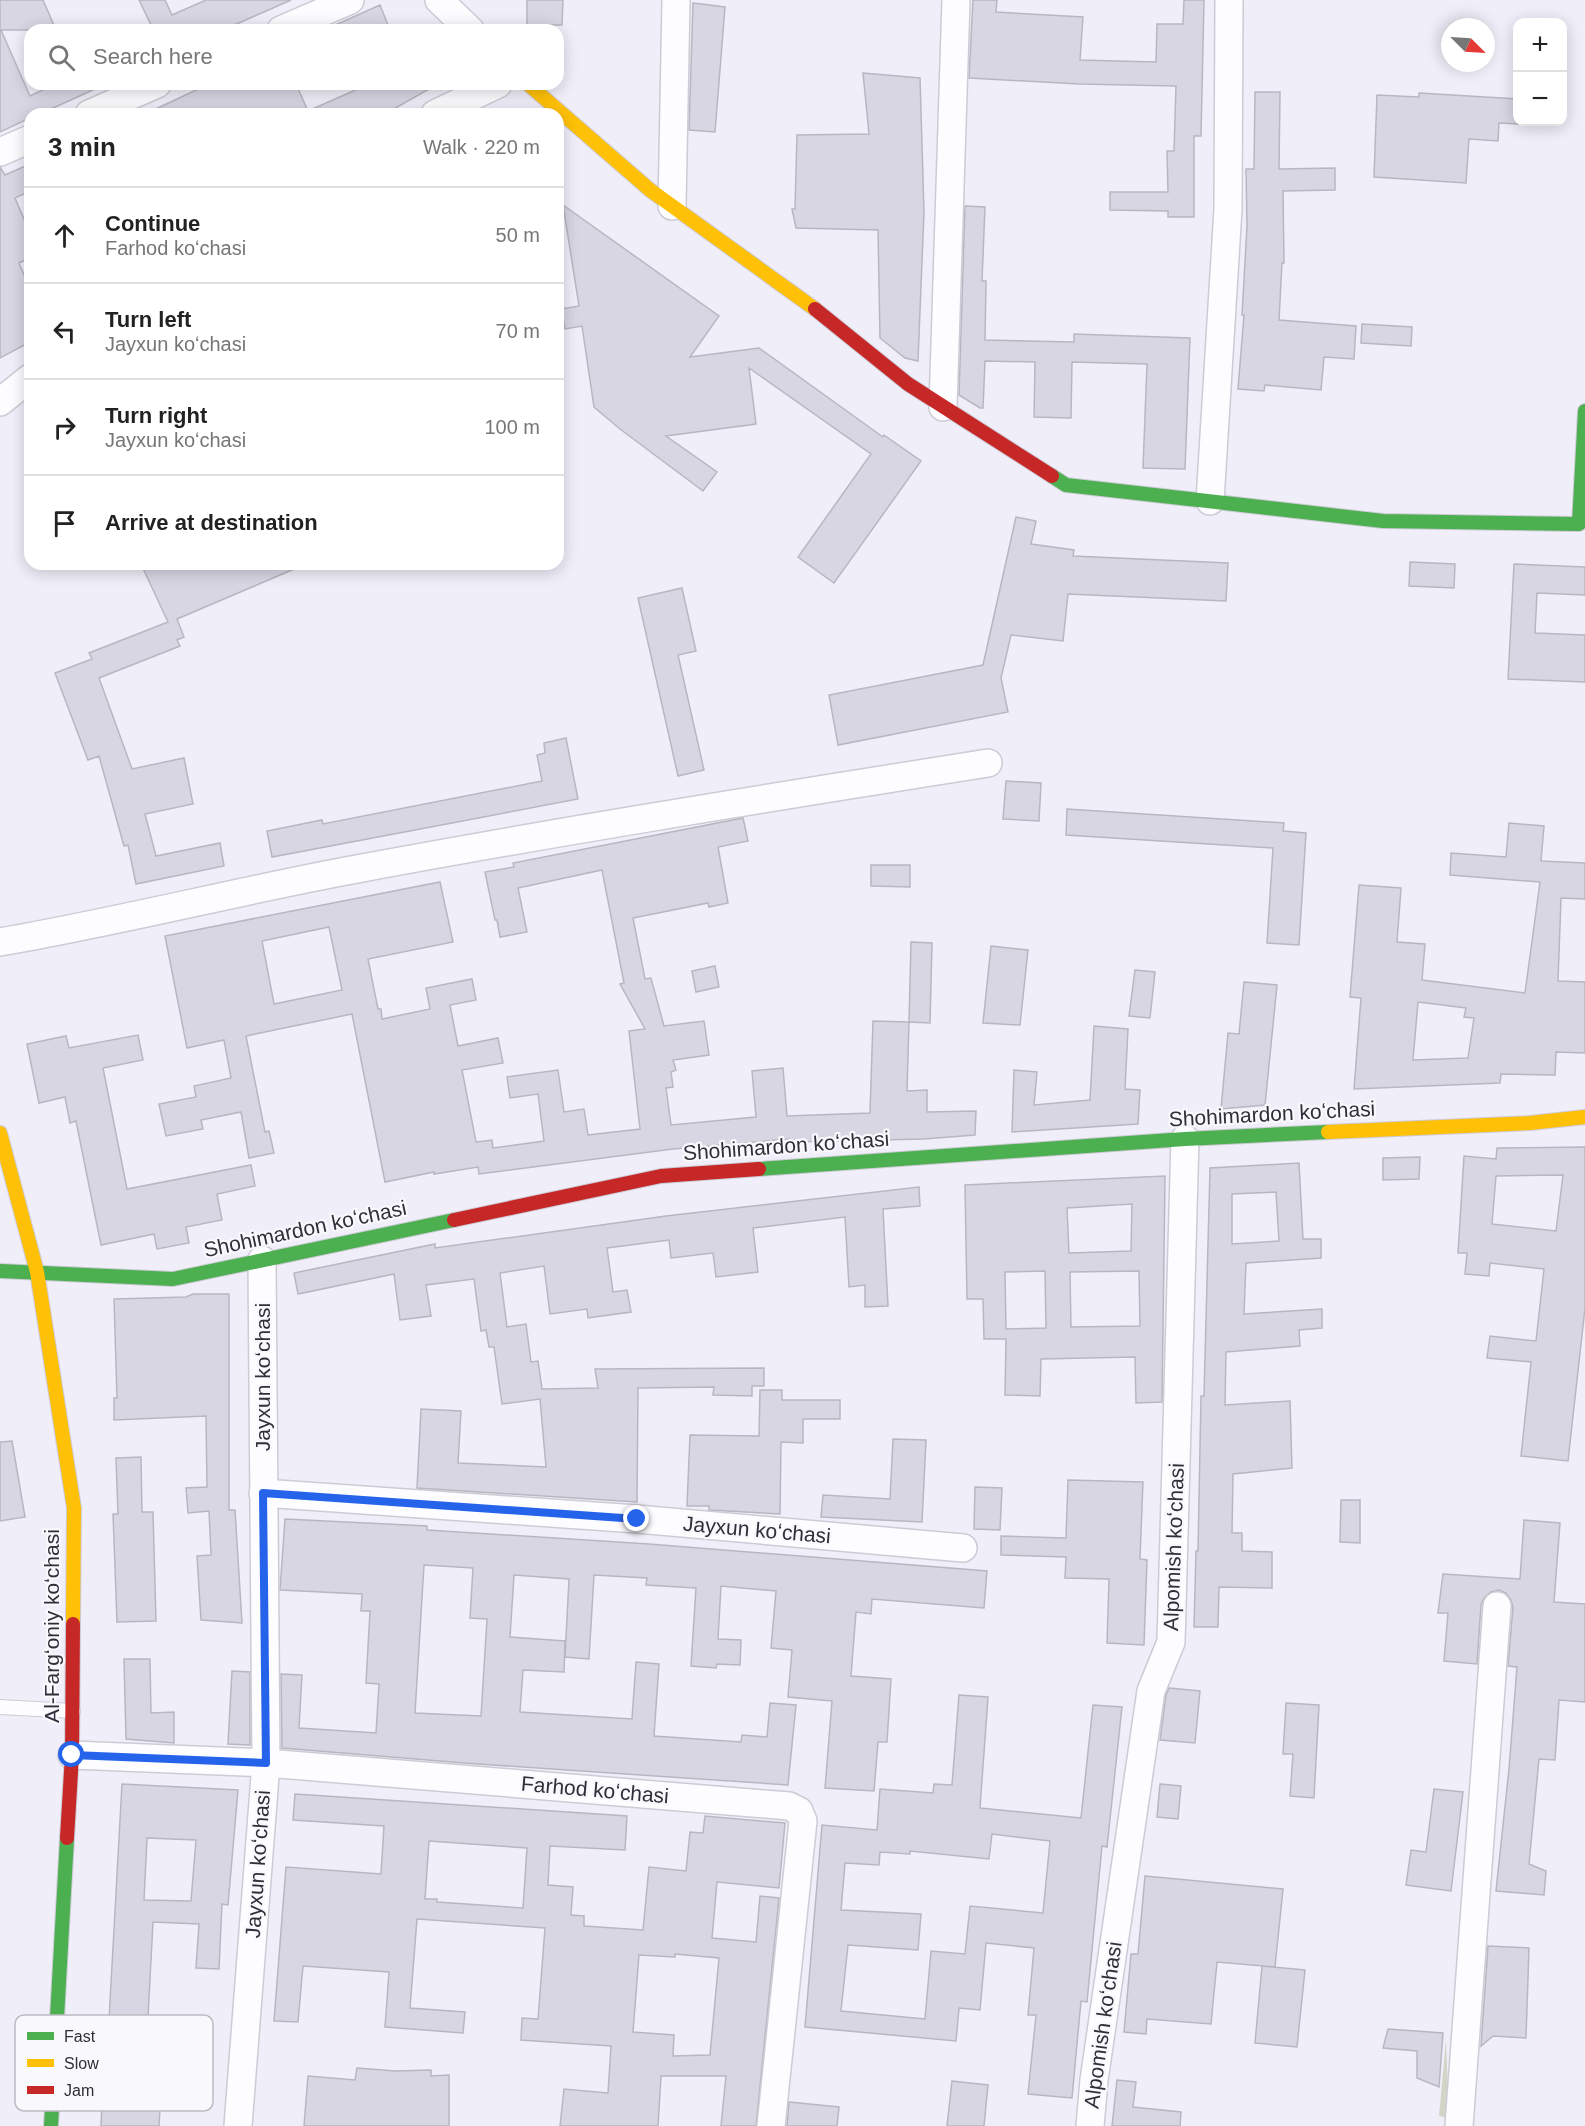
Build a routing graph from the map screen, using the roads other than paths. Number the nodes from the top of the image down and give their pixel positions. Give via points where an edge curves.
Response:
1 (350, 0) edge
2 (439, 0) edge
3 (676, 0) edge
4 (956, 0) edge
5 (1229, 0) edge
6 (295, 24) edge
7 (464, 24) edge
8 (144, 90) edge
9 (485, 90) edge
10 (535, 90) edge
11 (103, 108) edge
12 (448, 108) edge
13 (556, 108) edge
14 (564, 115) edge
15 (24, 142) edge
16 (0, 152) edge
17 (672, 206) junction
18 (24, 383) edge
19 (0, 402) edge
20 (943, 406) junction
21 (1585, 411) edge
22 (1210, 501) junction
23 (988, 763) dead end
24 (0, 942) edge
25 (1585, 1118) edge
26 (0, 1132) edge
27 (1185, 1139) junction
28 (262, 1260) junction
29 (0, 1271) edge
30 (37, 1272) junction
31 (263, 1493) junction
32 (963, 1548) dead end
33 (1497, 1606) dead end
34 (0, 1707) edge
35 (72, 1711) junction
36 (72, 1755) junction
37 (266, 1763) junction
38 (57, 2015) edge
39 (52, 2111) edge
40 (51, 2126) edge
41 (238, 2126) edge
42 (771, 2126) edge
43 (1090, 2126) edge
44 (1459, 2126) edge

1 - 6 street
2 - 7 street
3 - 17 street
4 - 20 street
5 - 22 street via 1228,209
8 - 11 street
9 - 12 street
10 - 13 street
14 - 17 street
15 - 16 street
17 - 20 street via 805,301 908,384
18 - 19 street
20 - 22 street via 1066,485
21 - 22 street via 1579,524 1383,521
23 - 24 street via 345,872
25 - 27 street, Shohimardon koʻchasi
26 - 30 street, Al-Fargʻoniy koʻchasi
27 - 28 street, Shohimardon koʻchasi via 661,1176
27 - 43 street, Alpomish koʻchasi via 1172,1642 1151,1691
28 - 30 street, Shohimardon koʻchasi via 173,1279
28 - 31 street, Jayxun koʻchasi
29 - 30 street, Shohimardon koʻchasi
30 - 35 street, Al-Fargʻoniy koʻchasi via 74,1508
31 - 32 street, Jayxun koʻchasi via 637,1519
31 - 37 street, Jayxun koʻchasi
33 - 44 street
34 - 35 lane
35 - 36 street, Al-Fargʻoniy koʻchasi
36 - 37 street, Farhod koʻchasi
36 - 38 street, Al-Fargʻoniy koʻchasi
37 - 41 street, Jayxun koʻchasi
37 - 42 street, Farhod koʻchasi via 789,1806 799,1811 803,1821
39 - 40 street, Al-Fargʻoniy koʻchasi

